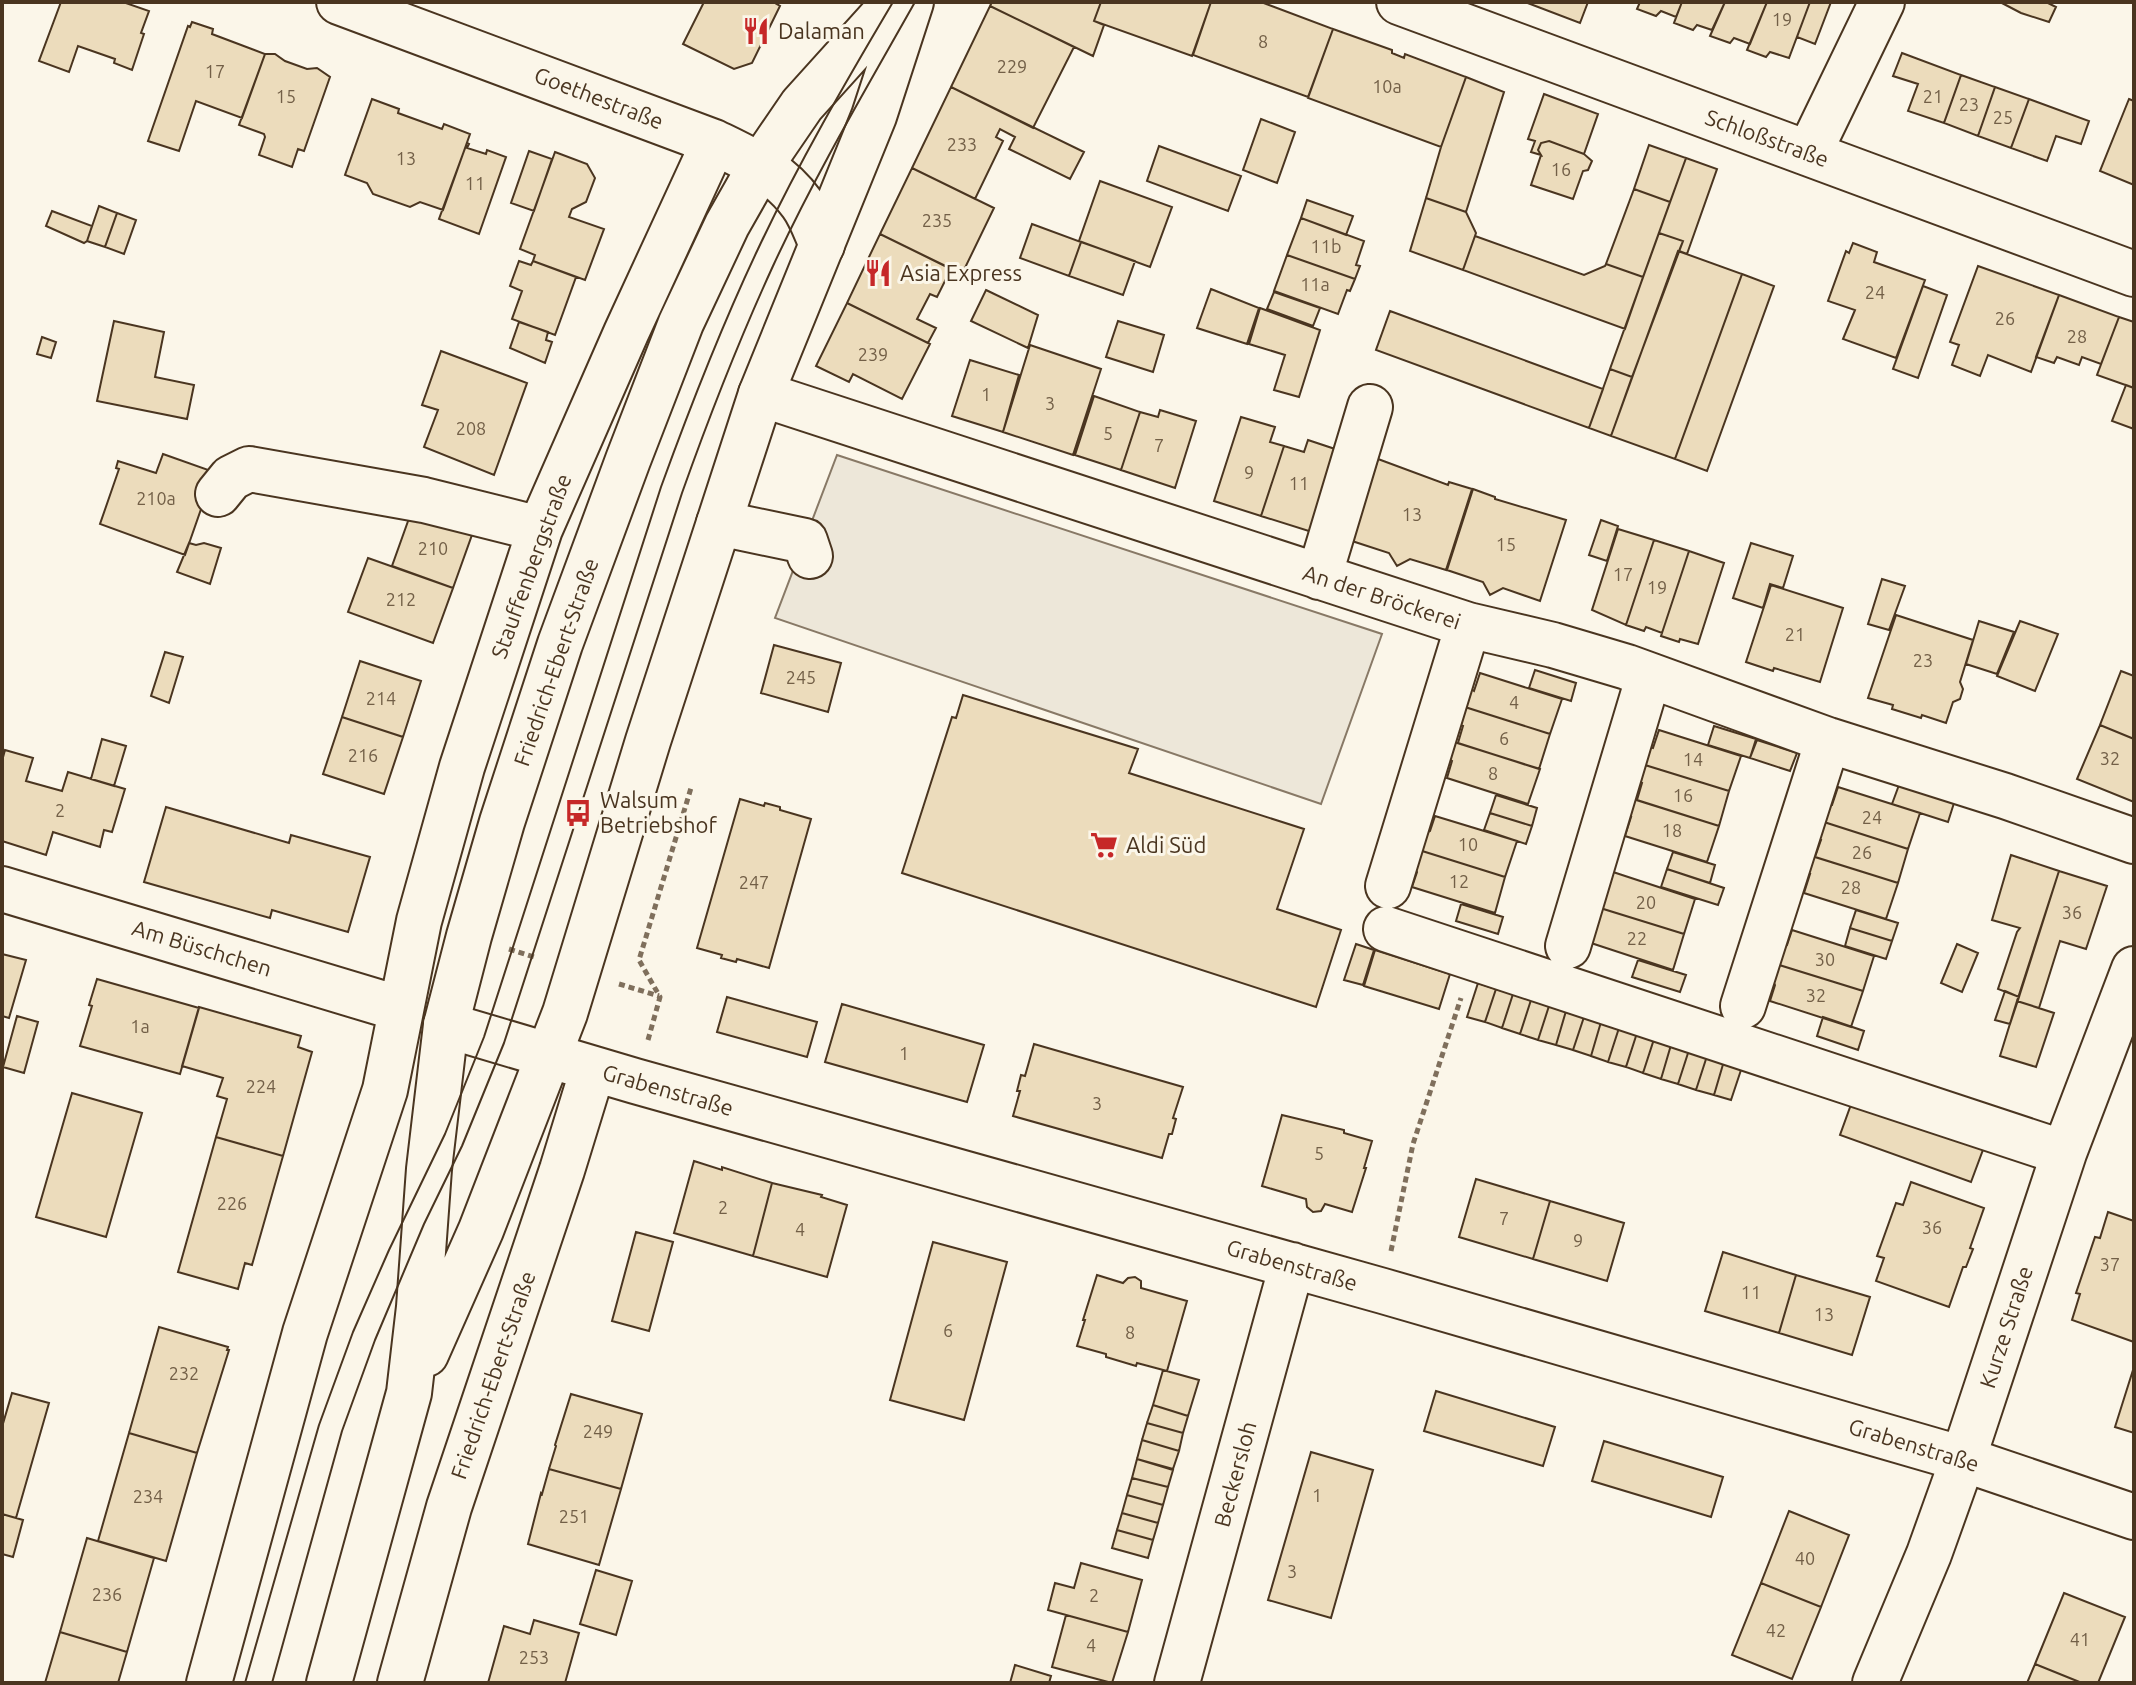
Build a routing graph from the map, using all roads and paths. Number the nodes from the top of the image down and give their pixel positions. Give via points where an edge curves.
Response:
1 (339, 2) edge
2 (895, 2) edge
3 (911, 2) edge
4 (1399, 2) edge
5 (1882, 2) edge
6 (714, 142) junction
7 (1809, 153) junction
8 (761, 165) junction
9 (822, 245) junction
10 (2134, 274) edge
11 (761, 394) junction
12 (1370, 407) dead end
13 (218, 494) dead end
14 (719, 523) junction
15 (540, 529) junction
16 (810, 556) dead end
17 (1319, 577) junction
18 (1468, 625) junction
19 (1649, 675) junction
20 (1828, 740) junction
21 (2134, 841) edge
22 (1388, 886) dead end
23 (2, 889) edge
24 (1386, 929) dead end
25 (1568, 946) dead end
26 (1474, 958) junction
27 (2134, 969) edge
28 (1743, 1006) dead end
29 (401, 1009) junction
30 (446, 1025) junction
31 (549, 1056) junction
32 (593, 1069) junction
33 (2064, 1153) junction
34 (1292, 1265) junction
35 (1383, 1291) junction
36 (409, 1393) junction
37 (1963, 1459) junction
38 (2134, 1517) edge
39 (209, 1683) edge
40 (329, 1683) edge
41 (400, 1683) edge
42 (1177, 1683) edge
43 (1875, 1683) edge

1 - 6 street, Goethestraße
2 - 8 street, Friedrich-Ebert-Straße via 802,105
3 - 9 street, Friedrich-Ebert-Straße via 874,116
4 - 7 street, Schloßstraße
5 - 7 street
6 - 8 street, Goethestraße
6 - 15 street, Stauffenbergstraße
7 - 10 street, Schloßstraße
8 - 9 street, Goethestraße via 804,206
8 - 30 street, Friedrich-Ebert-Straße via 681,323 560,644 502,822
9 - 11 street, Friedrich-Ebert-Straße
11 - 14 street, Friedrich-Ebert-Straße
11 - 17 street, An der Bröckerei
12 - 17 street
13 - 15 street via 231,478 249,469 424,500
14 - 16 street via 805,541
14 - 31 street, Friedrich-Ebert-Straße
15 - 29 street, Stauffenbergstraße via 462,767 419,921
17 - 18 street, An der Bröckerei
18 - 19 street, An der Bröckerei
18 - 22 street
19 - 20 street, An der Bröckerei
19 - 25 street
20 - 21 street, An der Bröckerei
20 - 28 street
23 - 29 street, Am Büschchen
24 - 26 street
26 - 33 street
26 - 35 path via 1413,1144
27 - 33 street, Kurze Straße
29 - 39 street, Stauffenbergstraße via 385,1090 305,1333
30 - 31 street, Grabenstraße
30 - 36 street, Friedrich-Ebert-Straße
31 - 32 street, Grabenstraße
31 - 36 street, Friedrich-Ebert-Straße
32 - 34 street, Grabenstraße
32 - 41 street, Friedrich-Ebert-Straße via 449,1507
33 - 37 street, Kurze Straße
34 - 35 street, Grabenstraße
34 - 42 street, Beckersloh
35 - 37 street, Grabenstraße
36 - 40 street, Friedrich-Ebert-Straße
37 - 38 street, Grabenstraße
37 - 43 street, Kurze Straße

